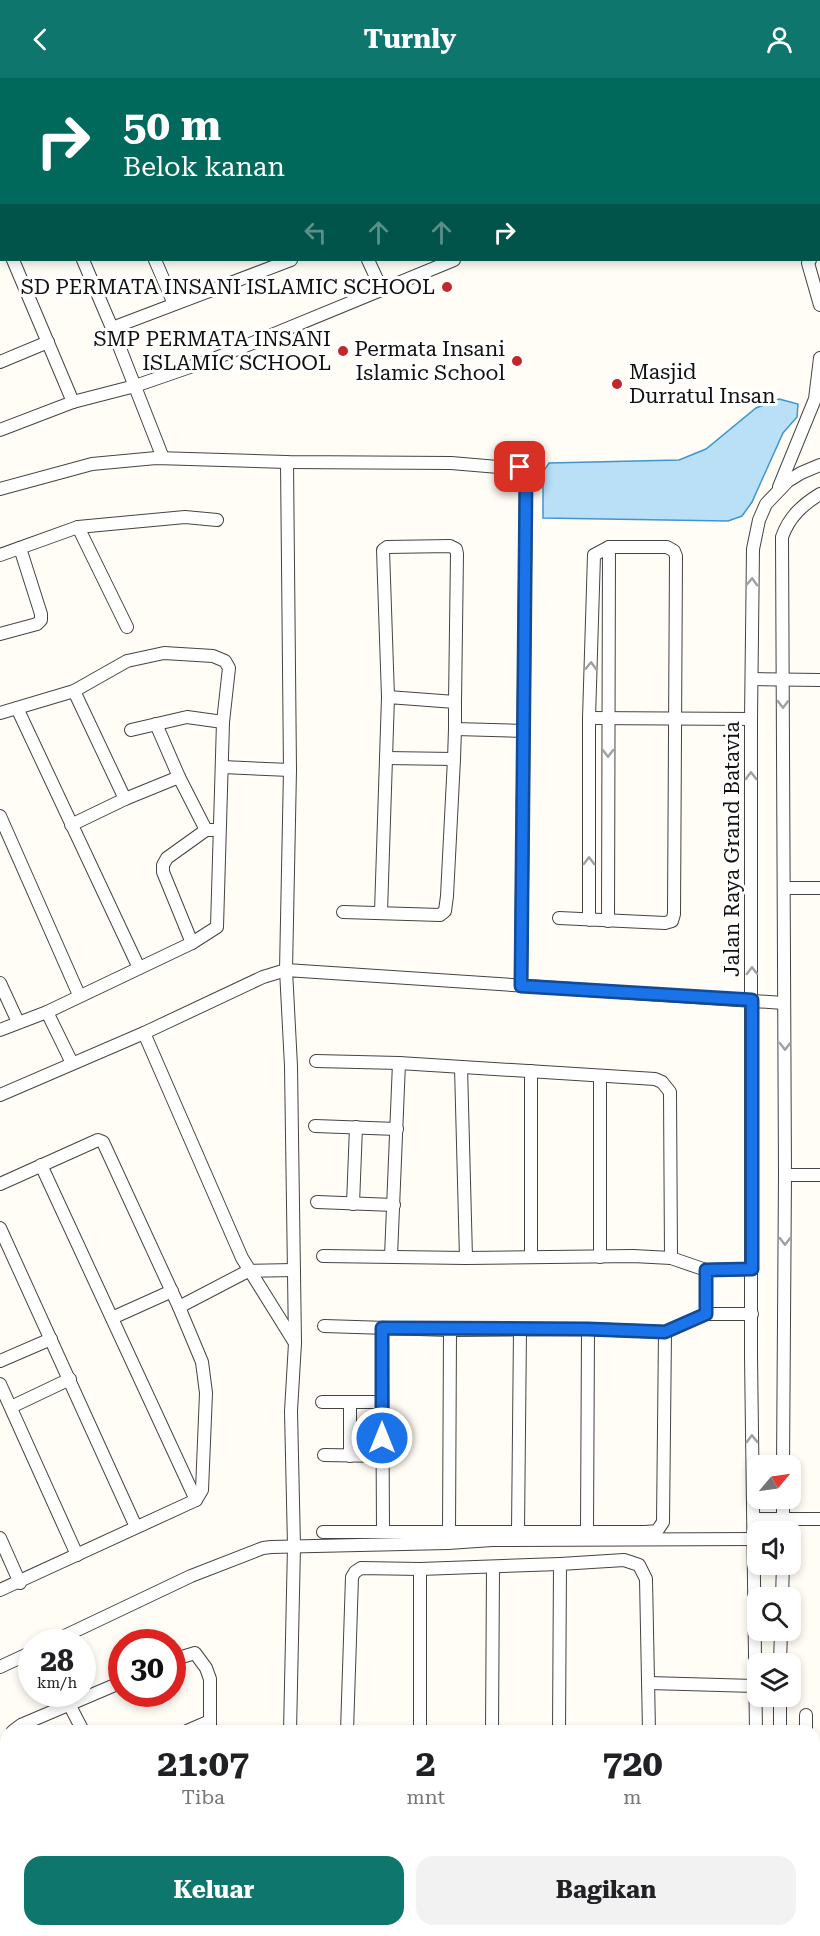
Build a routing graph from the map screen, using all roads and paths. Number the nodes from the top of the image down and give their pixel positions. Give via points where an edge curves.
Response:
1 (13, 261) edge
2 (83, 261) edge
3 (154, 261) edge
4 (288, 261) edge
5 (368, 261) edge
6 (452, 261) edge
7 (809, 261) edge
8 (382, 290) junction
9 (174, 304) junction
10 (820, 305) edge
11 (112, 328) junction
12 (48, 342) junction
13 (820, 358) edge
14 (0, 362) edge
15 (135, 386) junction
16 (73, 402) junction
17 (0, 430) edge
18 (163, 458) junction
19 (287, 462) junction
20 (820, 465) edge
21 (0, 489) edge
22 (777, 491) junction
23 (820, 494) edge
24 (217, 520) dead end
25 (78, 527) junction
26 (609, 547) junction
27 (20, 548) junction
28 (0, 555) edge
29 (127, 627) dead end
30 (0, 634) edge
31 (753, 680) junction
32 (783, 680) junction
33 (820, 680) edge
34 (74, 691) junction
35 (388, 697) junction
36 (455, 702) junction
37 (17, 708) junction
38 (0, 713) edge
39 (590, 718) junction
40 (608, 718) junction
41 (675, 719) junction
42 (751, 719) junction
43 (223, 722) junction
44 (156, 724) junction
45 (455, 729) junction
46 (131, 730) dead end
47 (524, 731) junction
48 (386, 758) junction
49 (454, 759) junction
50 (222, 767) junction
51 (290, 770) junction
52 (179, 777) junction
53 (125, 799) junction
54 (0, 816) edge
55 (71, 825) junction
56 (206, 830) junction
57 (220, 831) junction
58 (785, 888) junction
59 (820, 888) edge
60 (343, 912) dead end
61 (381, 912) junction
62 (559, 918) dead end
63 (589, 920) junction
64 (608, 921) junction
65 (192, 943) junction
66 (139, 968) junction
67 (286, 970) junction
68 (0, 983) edge
69 (521, 986) junction
70 (79, 995) junction
71 (752, 1000) junction
72 (784, 1003) junction
73 (47, 1012) junction
74 (18, 1022) junction
75 (0, 1030) edge
76 (144, 1033) junction
77 (316, 1060) dead end
78 (72, 1063) junction
79 (399, 1063) junction
80 (461, 1067) junction
81 (531, 1071) junction
82 (600, 1076) junction
83 (0, 1095) edge
84 (315, 1126) dead end
85 (356, 1127) junction
86 (396, 1129) junction
87 (41, 1165) junction
88 (785, 1175) junction
89 (820, 1176) edge
90 (0, 1184) edge
91 (316, 1202) dead end
92 (353, 1204) junction
93 (394, 1205) junction
94 (0, 1228) edge
95 (323, 1256) dead end
96 (392, 1256) junction
97 (531, 1257) junction
98 (600, 1257) junction
99 (466, 1258) junction
100 (671, 1258) junction
101 (752, 1269) junction
102 (294, 1270) junction
103 (706, 1270) junction
104 (248, 1271) junction
105 (172, 1291) junction
106 (179, 1307) junction
107 (706, 1314) junction
108 (752, 1314) junction
109 (112, 1318) junction
110 (324, 1326) dead end
111 (382, 1328) junction
112 (520, 1329) junction
113 (588, 1329) junction
114 (450, 1330) junction
115 (665, 1332) junction
116 (51, 1339) junction
117 (295, 1343) junction
118 (0, 1361) edge
119 (70, 1379) junction
120 (0, 1384) edge
121 (322, 1402) dead end
122 (350, 1402) junction
123 (382, 1402) junction
124 (11, 1407) junction
125 (324, 1455) dead end
126 (783, 1455) edge
127 (350, 1456) junction
128 (382, 1456) junction
129 (196, 1500) junction
130 (754, 1519) joint
131 (820, 1519) edge
132 (762, 1521) edge
133 (801, 1523) edge
134 (136, 1527) junction
135 (518, 1531) junction
136 (587, 1531) junction
137 (323, 1532) dead end
138 (383, 1532) junction
139 (449, 1533) junction
140 (0, 1538) edge
141 (747, 1539) edge
142 (294, 1546) junction
143 (77, 1556) junction
144 (560, 1564) junction
145 (493, 1567) junction
146 (420, 1569) junction
147 (756, 1575) edge
148 (20, 1583) junction
149 (0, 1590) edge
150 (79, 1629) edge
151 (755, 1653) edge
152 (186, 1656) edge
153 (18, 1659) edge
154 (0, 1667) edge
155 (649, 1683) junction
156 (747, 1686) edge
157 (62, 1707) edge
158 (71, 1707) edge
159 (755, 1707) edge
160 (780, 1707) edge
161 (806, 1715) dead end
162 (21, 1725) edge
163 (80, 1725) edge
164 (210, 1725) edge
165 (290, 1725) edge
166 (347, 1725) edge
167 (420, 1725) edge
168 (492, 1725) edge
169 (559, 1725) edge
170 (649, 1725) edge
171 (756, 1725) edge
172 (780, 1725) edge
173 (806, 1725) edge

1 - 12 street
2 - 11 street
3 - 9 street
4 - 9 street
5 - 8 street
6 - 8 street
7 - 10 street
8 - 15 street via 216,358
9 - 11 street
11 - 15 street
12 - 14 street
12 - 16 street
13 - 22 street via 815,399
15 - 16 street
15 - 18 street
16 - 17 street
18 - 19 street
18 - 21 street via 107,461
19 - 47 street via 451,463 523,469
19 - 51 street
20 - 22 street, Jalan Raya Grand Batavia
31 -> 22 street, Jalan Raya Grand Batavia via 753,549 759,520
23 - 32 street via 793,514 782,537
24 - 25 street via 185,517
25 - 27 street
25 - 29 street
39 -> 26 street via 594,555
26 - 40 street
26 - 41 street via 667,547 676,556
27 - 28 street
27 - 30 street via 42,617 37,624
31 - 32 street
31 - 42 street, Jalan Raya Grand Batavia
32 - 33 street
32 -> 58 street
34 - 37 street
34 - 43 street via 136,658 164,653 213,656 225,661 229,668
34 - 53 street
35 - 36 street
35 - 36 street via 383,550 450,546 457,554
35 - 48 street
36 - 45 street
37 - 38 street
37 - 55 street
39 - 40 street
63 -> 39 street
40 - 41 street
40 -> 64 street
41 - 42 street
41 - 64 street via 675,914 672,921 665,923
71 -> 42 street, Jalan Raya Grand Batavia
43 - 44 street via 187,717
43 - 50 street
44 - 46 street
44 - 52 street
45 - 47 street
45 - 49 street
47 - 69 street
48 - 49 street
48 - 61 street
49 - 61 street via 445,911 440,915
50 - 51 street
50 - 57 street
51 - 67 street
52 - 53 street
52 - 56 street
53 - 55 street
54 - 70 street
55 - 66 street
56 - 57 street
56 - 65 street via 163,865
57 - 65 street via 218,926
58 - 59 street
58 - 72 street
60 - 61 street
62 - 63 street
63 - 64 street
65 - 66 street
66 - 70 street
67 - 69 street
67 - 76 street
67 - 102 street
68 - 74 street
69 - 71 street
70 - 73 street
71 - 72 street
71 - 101 street, Jalan Raya Grand Batavia
72 -> 88 street
73 - 74 street
73 - 78 street
74 - 75 street
76 - 78 street
76 - 104 street
77 - 79 street
78 - 83 street
79 - 80 street
79 - 86 street
80 - 81 street
80 - 99 street
81 - 82 street
81 - 97 street
82 - 98 street
82 - 100 street via 655,1079 670,1092
84 - 85 street
85 - 86 street
85 - 92 street
86 - 93 street
87 - 90 street
87 - 105 street via 98,1140 103,1142
87 - 109 street
88 - 89 street
88 -> 126 street
91 - 92 street
92 - 93 street
93 - 96 street
94 - 116 street
95 - 96 street
96 - 99 street
97 - 98 street
97 - 99 street
98 - 100 street
100 - 103 street
101 - 103 street
101 - 108 street, Jalan Raya Grand Batavia
102 - 104 street
102 - 117 street
103 - 107 street
104 - 106 street
104 - 117 street
105 - 106 street
105 - 109 street
106 - 129 street via 201,1362 206,1393 202,1490
107 - 108 street
107 - 115 street
130 -> 108 street, Jalan Raya Grand Batavia
109 - 129 street
110 - 111 street
111 - 114 street
111 - 123 street
112 - 113 street
112 - 114 street
112 - 135 street
113 - 115 street
113 - 136 street
114 - 139 street
115 - 136 street via 663,1522 657,1531
116 - 118 street
116 - 119 street
117 - 142 street via 291,1411
119 - 124 street
119 - 134 street
120 - 124 street
121 - 122 street
122 - 123 street
122 - 127 street
123 - 128 street
124 - 143 street
125 - 127 street
127 - 128 street
128 - 138 street
129 - 134 street
130 - 132 street
131 - 133 street
134 - 143 street
135 - 136 street
135 - 139 street
137 - 138 street
138 - 139 street
140 - 148 street
141 - 142 street
142 - 150 street via 262,1548 191,1576
142 - 165 street
143 - 148 street
144 - 145 street
144 - 155 street via 624,1560 643,1571
144 - 169 street
145 - 146 street
145 - 168 street
146 - 166 street via 361,1568 353,1574
146 - 167 street
147 - 151 street, Jalan Raya Grand Batavia
148 - 149 street
152 - 164 street via 195,1653 210,1679
153 - 154 street
155 - 156 street
155 - 170 street
157 - 162 street
158 - 163 street
159 - 171 street, Jalan Raya Grand Batavia
160 - 172 street
161 - 173 street

